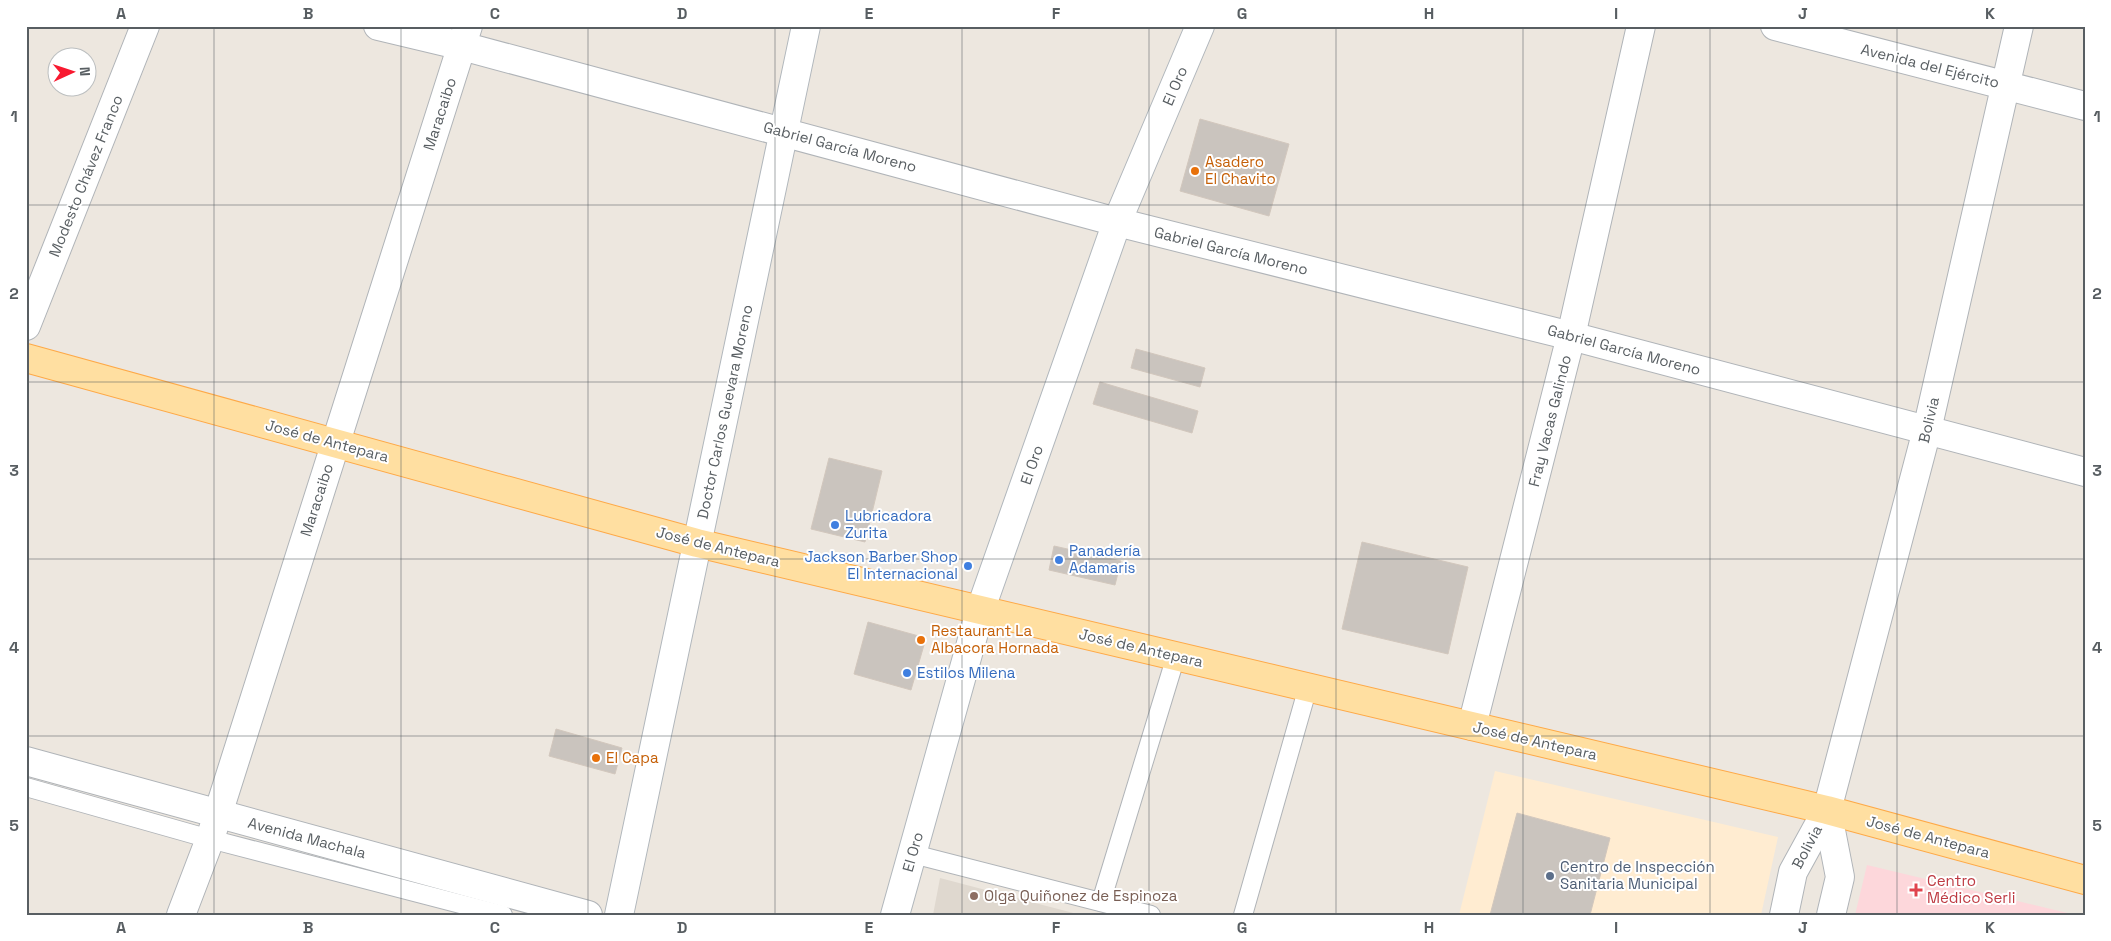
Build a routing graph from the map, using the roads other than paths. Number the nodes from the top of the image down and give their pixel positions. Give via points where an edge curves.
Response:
1 (145, 26) edge
2 (378, 26) edge
3 (806, 26) edge
4 (1200, 26) edge
5 (1641, 26) edge
6 (1775, 26) edge
7 (2020, 26) edge
8 (465, 36) edge
9 (2005, 86) junction
10 (2085, 106) edge
11 (784, 132) junction
12 (1117, 222) junction
13 (26, 326) edge
14 (1571, 336) junction
15 (26, 358) edge
16 (1927, 430) junction
17 (335, 444) junction
18 (2085, 472) edge
19 (698, 543) junction
20 (980, 611) junction
21 (1176, 656) junction
22 (1308, 687) junction
23 (1472, 726) junction
24 (26, 761) edge
25 (26, 787) edge
26 (1827, 810) junction
27 (213, 826) junction
28 (913, 854) junction
29 (2085, 880) edge
30 (1101, 902) junction
31 (181, 915) edge
32 (503, 915) edge
33 (588, 915) edge
34 (619, 915) edge
35 (895, 915) edge
36 (1151, 915) edge
37 (1243, 915) edge
38 (1784, 915) edge
39 (1831, 915) edge

1 - 13 street, Modesto Chávez Franco
2 - 8 street, Gabriel García Moreno
3 - 11 street, Doctor Carlos Guevara Moreno
4 - 12 street, El Oro
5 - 14 street, Fray Vacas Galindo
6 - 9 street, Avenida del Ejército
7 - 9 street, Bolivia
8 - 11 street, Gabriel García Moreno
8 - 17 street, Maracaibo
9 - 10 street, Avenida del Ejército
9 - 16 street, Bolivia
11 - 12 street, Gabriel García Moreno
11 - 19 street, Doctor Carlos Guevara Moreno
12 - 14 street, Gabriel García Moreno
12 - 20 street, El Oro
14 - 16 street, Gabriel García Moreno
14 - 23 street, Fray Vacas Galindo
15 - 17 main road, José de Antepara
16 - 18 street, Gabriel García Moreno
16 - 26 street, Bolivia
17 - 19 main road, José de Antepara
17 - 27 street, Maracaibo
19 - 20 main road, José de Antepara
19 - 34 street, Doctor Carlos Guevara Moreno
20 - 21 main road, José de Antepara
20 - 28 street, El Oro
21 - 22 main road, José de Antepara
21 - 30 lane
22 - 23 main road, José de Antepara
22 - 37 lane
23 - 26 main road, José de Antepara
24 - 27 street, Avenida Machala
25 - 27 lane, Avenida Machala
26 - 29 main road, José de Antepara
26 - 38 street, Bolivia via 1793,872
26 - 39 street, Bolivia via 1840,877
27 - 31 street, Maracaibo
27 - 32 lane, Avenida Machala
27 - 33 street, Avenida Machala
28 - 30 lane
28 - 35 street, El Oro
30 - 36 lane

